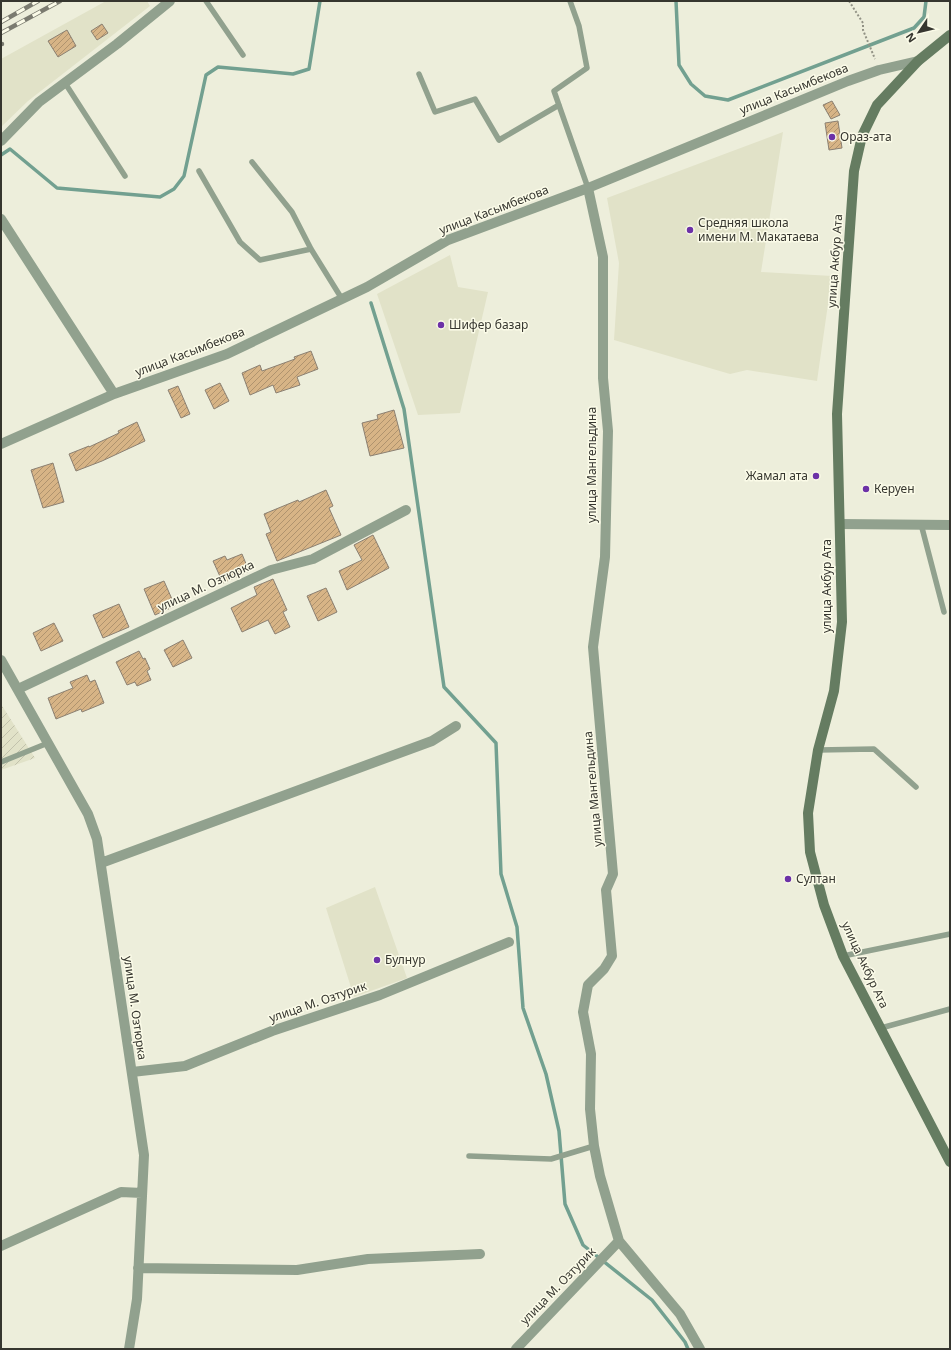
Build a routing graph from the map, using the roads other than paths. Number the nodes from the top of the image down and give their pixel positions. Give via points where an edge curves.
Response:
1 (170, 1) edge
2 (206, 1) edge
3 (570, 1) edge
4 (950, 35) edge
5 (243, 55) dead end
6 (918, 61) junction
7 (419, 74) dead end
8 (65, 83) junction
9 (559, 105) junction
10 (1, 141) edge
11 (252, 162) dead end
12 (199, 172) dead end
13 (125, 176) dead end
14 (588, 188) junction
15 (1, 219) edge
16 (311, 249) junction
17 (342, 299) junction
18 (114, 394) junction
19 (1, 444) edge
20 (406, 510) dead end
21 (840, 524) junction
22 (921, 524) junction
23 (950, 525) edge
24 (944, 612) dead end
25 (1, 660) edge
26 (18, 689) junction
27 (456, 726) dead end
28 (48, 743) junction
29 (818, 750) junction
30 (1, 762) edge
31 (916, 788) dead end
32 (101, 864) junction
33 (950, 934) edge
34 (509, 942) dead end
35 (843, 956) junction
36 (950, 1010) edge
37 (880, 1028) junction
38 (132, 1072) junction
39 (594, 1146) junction
40 (470, 1156) dead end
41 (950, 1162) edge
42 (142, 1193) junction
43 (619, 1241) junction
44 (1, 1246) edge
45 (480, 1254) dead end
46 (138, 1268) junction
47 (129, 1349) edge
48 (516, 1349) edge
49 (700, 1349) edge

1 - 8 street
2 - 5 lane
3 - 9 lane via 579,26 587,68 554,91
4 - 6 main road, улица Акбур Ата
6 - 14 street, улица Касымбекова via 879,70 848,81
6 - 21 main road, улица Акбур Ата via 876,105 862,136 854,171 837,414
7 - 9 lane via 435,112 475,99 499,140
8 - 10 street via 39,102
8 - 13 lane
9 - 14 lane
11 - 16 lane via 292,212
12 - 16 lane via 240,242 260,260
14 - 17 street, улица Касымбекова via 448,240
14 - 39 street, улица Мангельдина via 603,257 603,378 608,431 605,557 593,647 613,874 606,890 612,956 604,969 588,985 583,1012 591,1054 590,1109
15 - 18 street
16 - 17 lane
17 - 18 street, улица Касымбекова via 227,354
18 - 19 street, улица Касымбекова
20 - 26 street, улица М. Озтюрка via 313,559 271,570
21 - 22 street
21 - 29 main road, улица Акбур Ата via 842,622 834,691
22 - 23 street
22 - 24 lane
25 - 26 street, улица М. Озтюрка
26 - 28 street, улица М. Озтюрка
27 - 32 street via 432,741
28 - 30 lane
28 - 32 street, улица М. Озтюрка via 88,814 97,839
29 - 31 lane via 874,749
29 - 35 main road, улица Акбур Ата via 808,813 810,852 824,905
32 - 38 street, улица М. Озтюрка
33 - 35 lane
34 - 38 street, улица М. Озтурик via 380,994 272,1031 185,1066
35 - 37 main road, улица Акбур Ата
36 - 37 lane
37 - 41 main road, улица Акбур Ата
38 - 42 street, улица М. Озтюрка via 144,1155
39 - 40 lane via 551,1158
39 - 43 street, улица Мангельдина
42 - 44 street via 120,1192
42 - 46 street, улица М. Озтюрка
43 - 48 street, улица М. Озтурик
43 - 49 street, улица Мангельдина via 680,1314
45 - 46 street via 368,1260 297,1270
46 - 47 street, улица М. Озтюрка via 137,1299

